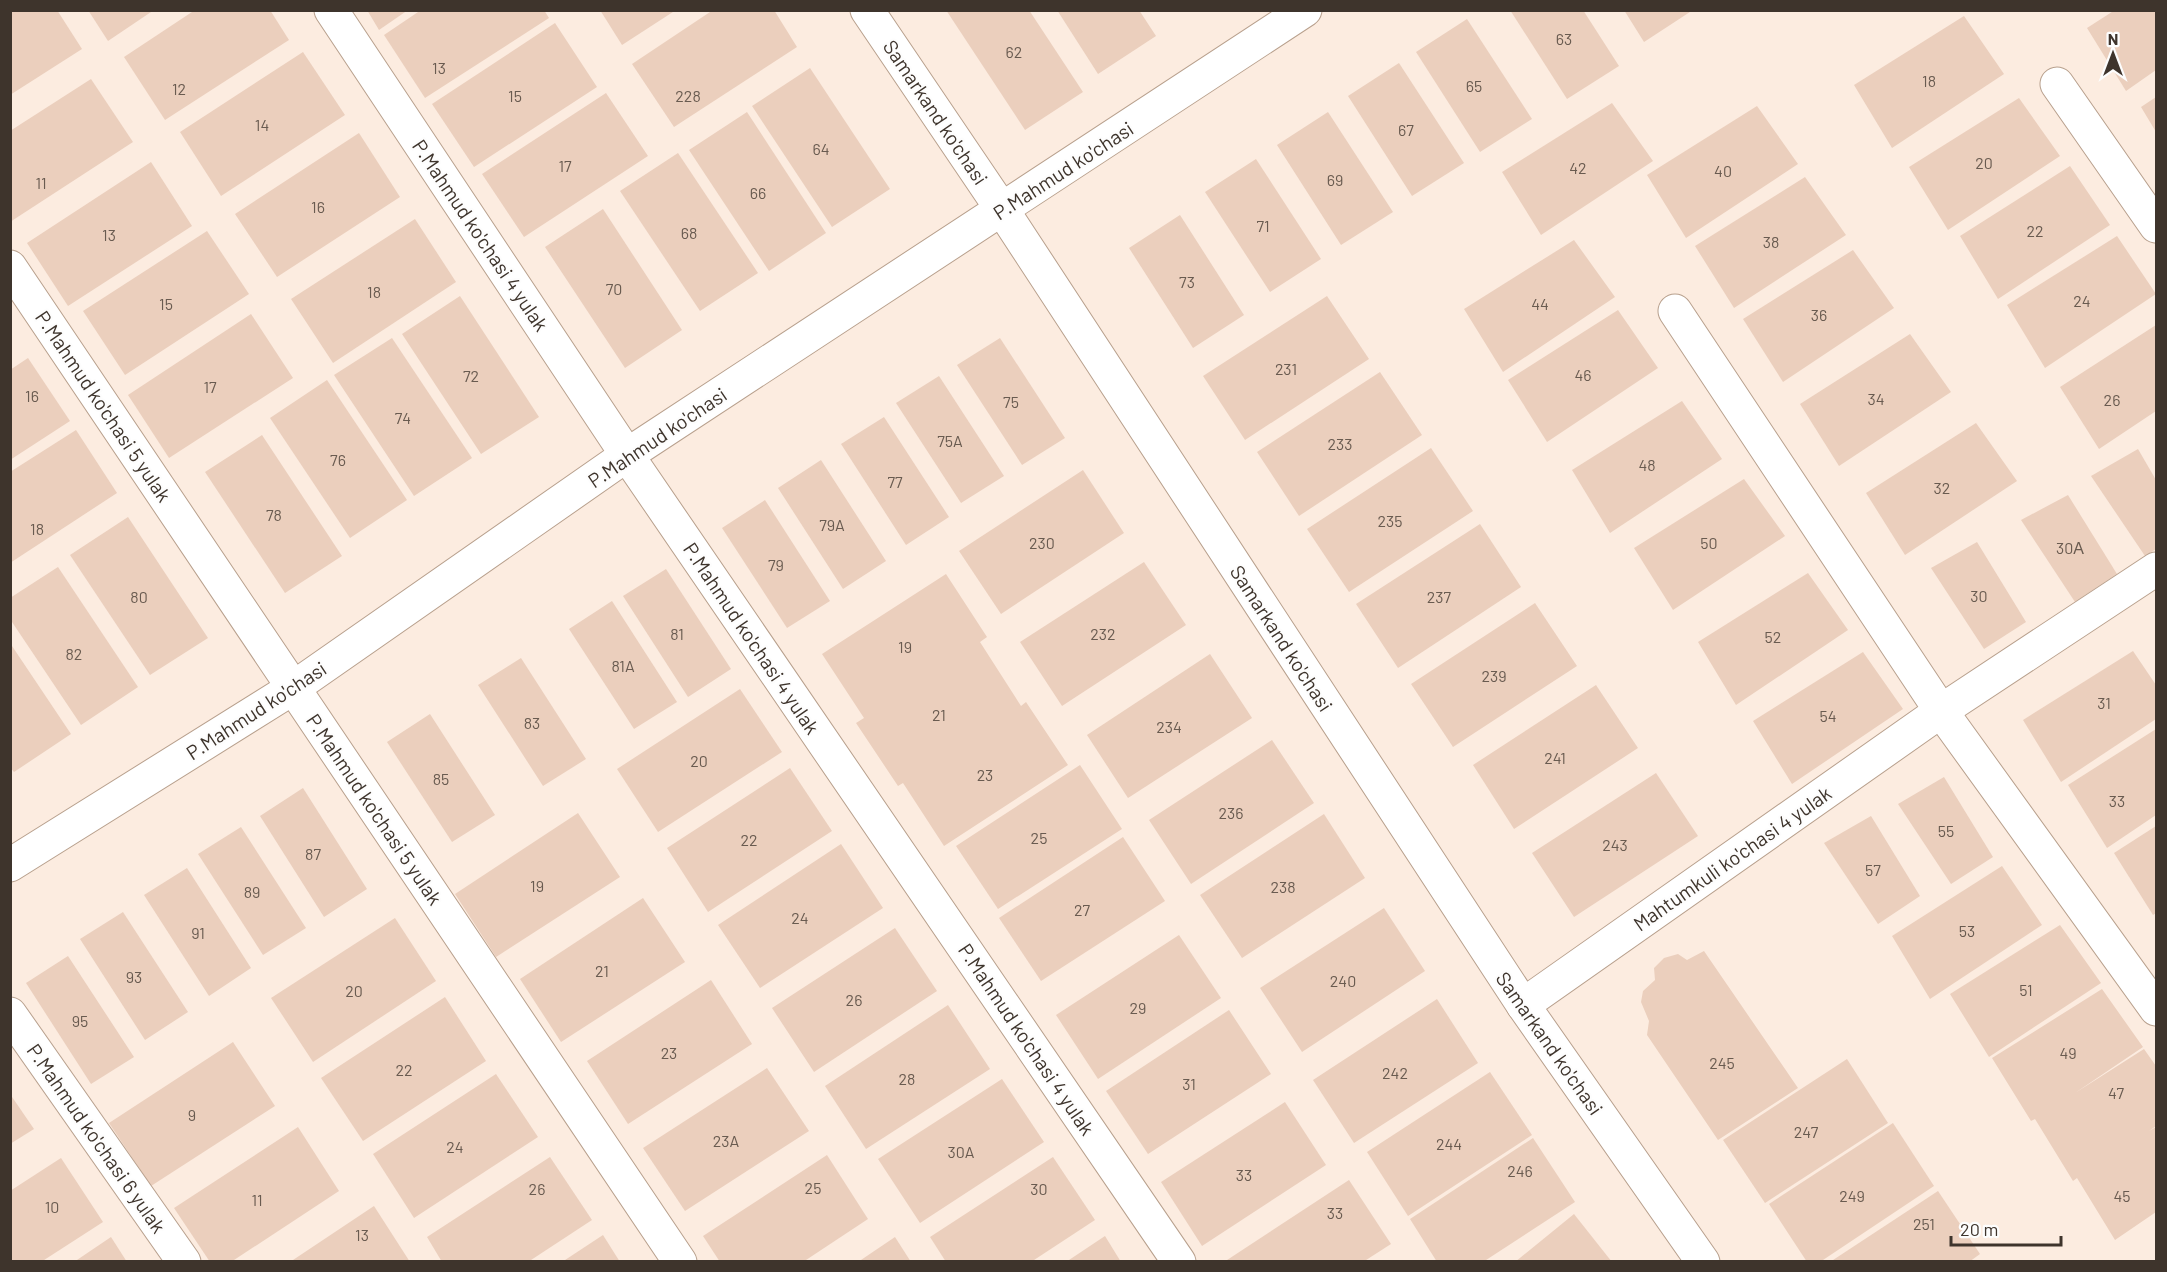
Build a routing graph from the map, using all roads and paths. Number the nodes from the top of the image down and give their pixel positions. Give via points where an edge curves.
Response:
1 (331, 10) edge
2 (867, 10) edge
3 (1305, 10) edge
4 (2057, 84) dead end
5 (1003, 211) junction
6 (2157, 226) edge
7 (10, 267) edge
8 (1675, 311) dead end
9 (627, 455) junction
10 (2157, 569) edge
11 (293, 688) junction
12 (1941, 711) junction
13 (10, 865) edge
14 (1523, 1005) junction
15 (2157, 1009) edge
16 (10, 1014) edge
17 (184, 1262) edge
18 (680, 1262) edge
19 (1179, 1262) edge
20 (1703, 1262) edge

1 - 9 street, P.Mahmud ko'chasi 4 yulak
2 - 5 street, Samarkand ko'chasi
3 - 5 street, P.Mahmud ko'chasi
4 - 6 street
5 - 9 street, P.Mahmud ko'chasi
5 - 14 street, Samarkand ko'chasi
7 - 11 street, P.Mahmud ko'chasi 5 yulak
8 - 12 street
9 - 11 street, P.Mahmud ko'chasi
9 - 19 street, P.Mahmud ko'chasi 4 yulak
10 - 12 street, Mahtumkuli ko'chasi 4 yulak
11 - 13 street, P.Mahmud ko'chasi
11 - 18 street, P.Mahmud ko'chasi 5 yulak
12 - 14 street, Mahtumkuli ko'chasi 4 yulak
12 - 15 street
14 - 20 street, Samarkand ko'chasi
16 - 17 street, P.Mahmud ko'chasi 6 yulak

